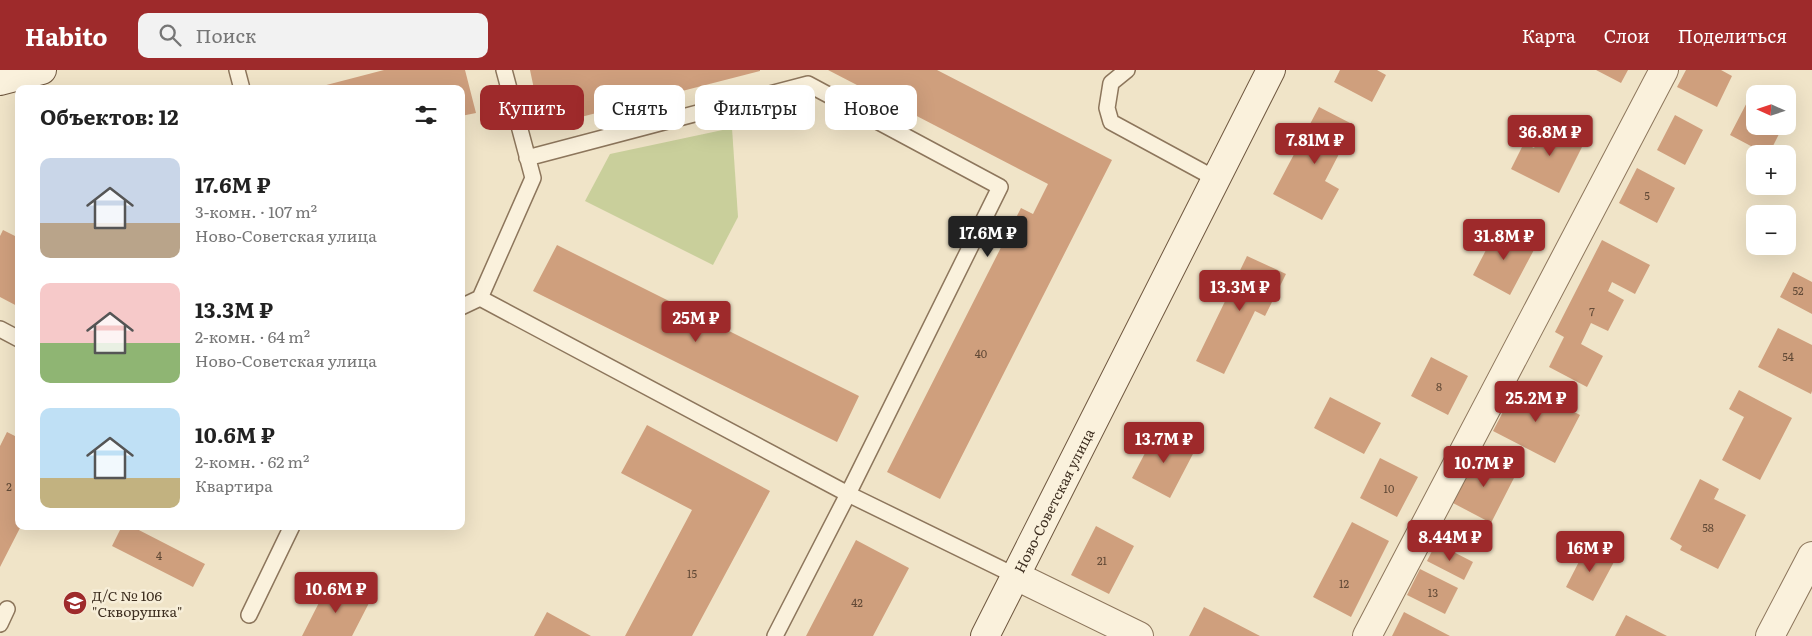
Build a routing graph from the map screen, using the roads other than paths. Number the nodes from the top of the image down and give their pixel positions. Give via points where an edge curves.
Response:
1 (42, 70) edge
2 (237, 70) edge
3 (504, 70) edge
4 (1127, 70) edge
5 (1271, 70) edge
6 (1664, 70) edge
7 (0, 82) edge
8 (241, 85) edge
9 (527, 158) junction
10 (1216, 179) junction
11 (480, 298) junction
12 (465, 305) edge
13 (0, 329) edge
14 (15, 337) edge
15 (848, 494) junction
16 (290, 530) edge
17 (1812, 556) edge
18 (1016, 576) junction
19 (7, 609) dead end
20 (249, 615) dead end
21 (0, 624) edge
22 (775, 636) edge
23 (985, 636) edge
24 (1138, 636) edge
25 (1367, 636) edge
26 (1770, 636) edge

1 - 7 street
2 - 8 lane
3 - 9 lane
4 - 10 lane via 1111,83 1107,108 1111,122
5 - 10 street, Ново-Советская улица
6 - 25 street
9 - 11 lane via 533,178
9 - 15 lane via 808,84 1000,187
10 - 18 street, Ново-Советская улица
11 - 12 lane
11 - 15 lane
13 - 14 lane
15 - 18 lane
15 - 22 lane
16 - 20 lane
17 - 26 street
18 - 23 street, Ново-Советская улица
18 - 24 street
19 - 21 lane

